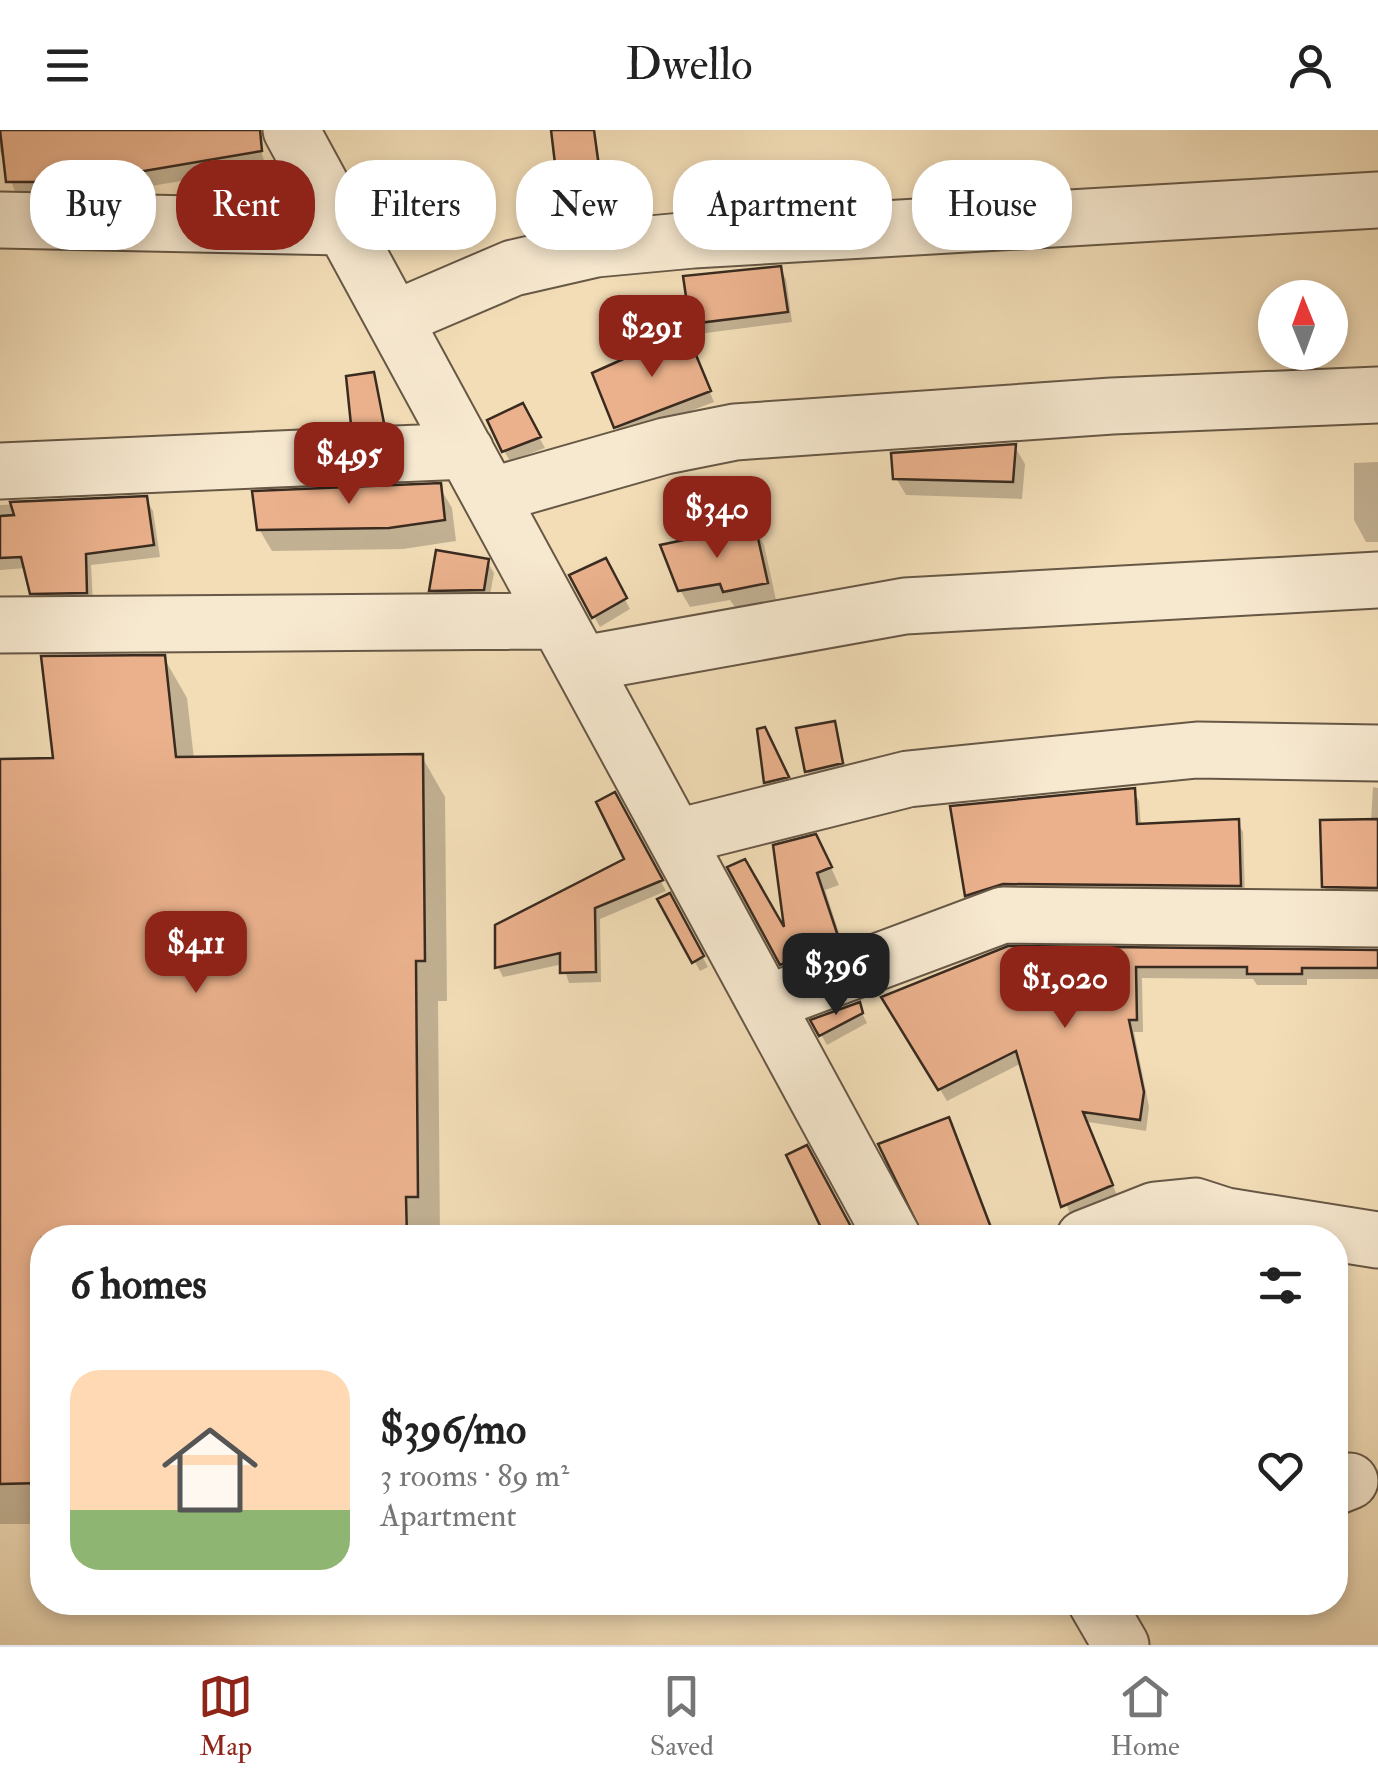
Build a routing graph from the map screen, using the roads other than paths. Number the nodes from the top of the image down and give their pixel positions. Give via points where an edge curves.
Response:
1 (290, 130) edge
2 (1378, 200) edge
3 (335, 212) edge
4 (0, 220) edge
5 (335, 227) edge
6 (356, 250) edge
7 (394, 319) junction
8 (1378, 395) edge
9 (0, 471) edge
10 (478, 474) junction
11 (1378, 580) edge
12 (0, 625) edge
13 (570, 642) junction
14 (1378, 753) edge
15 (677, 836) junction
16 (1378, 919) edge
17 (768, 1004) junction
18 (887, 1225) edge
19 (1117, 1225) edge
20 (1283, 1225) edge
21 (1348, 1235) edge
22 (1378, 1240) edge
23 (1104, 1615) edge
24 (1121, 1645) edge

1 - 3 street
2 - 7 street via 596,249 513,268
4 - 5 street
6 - 7 street
7 - 10 street
8 - 10 street via 735,432
9 - 10 street
10 - 13 street
11 - 13 street via 905,606
12 - 13 street
13 - 15 street
14 - 15 street via 1197,750 908,779
15 - 17 street
16 - 17 street via 1004,915
17 - 18 street
19 - 20 street via 1155,1210 1195,1206
21 - 22 street
23 - 24 street

